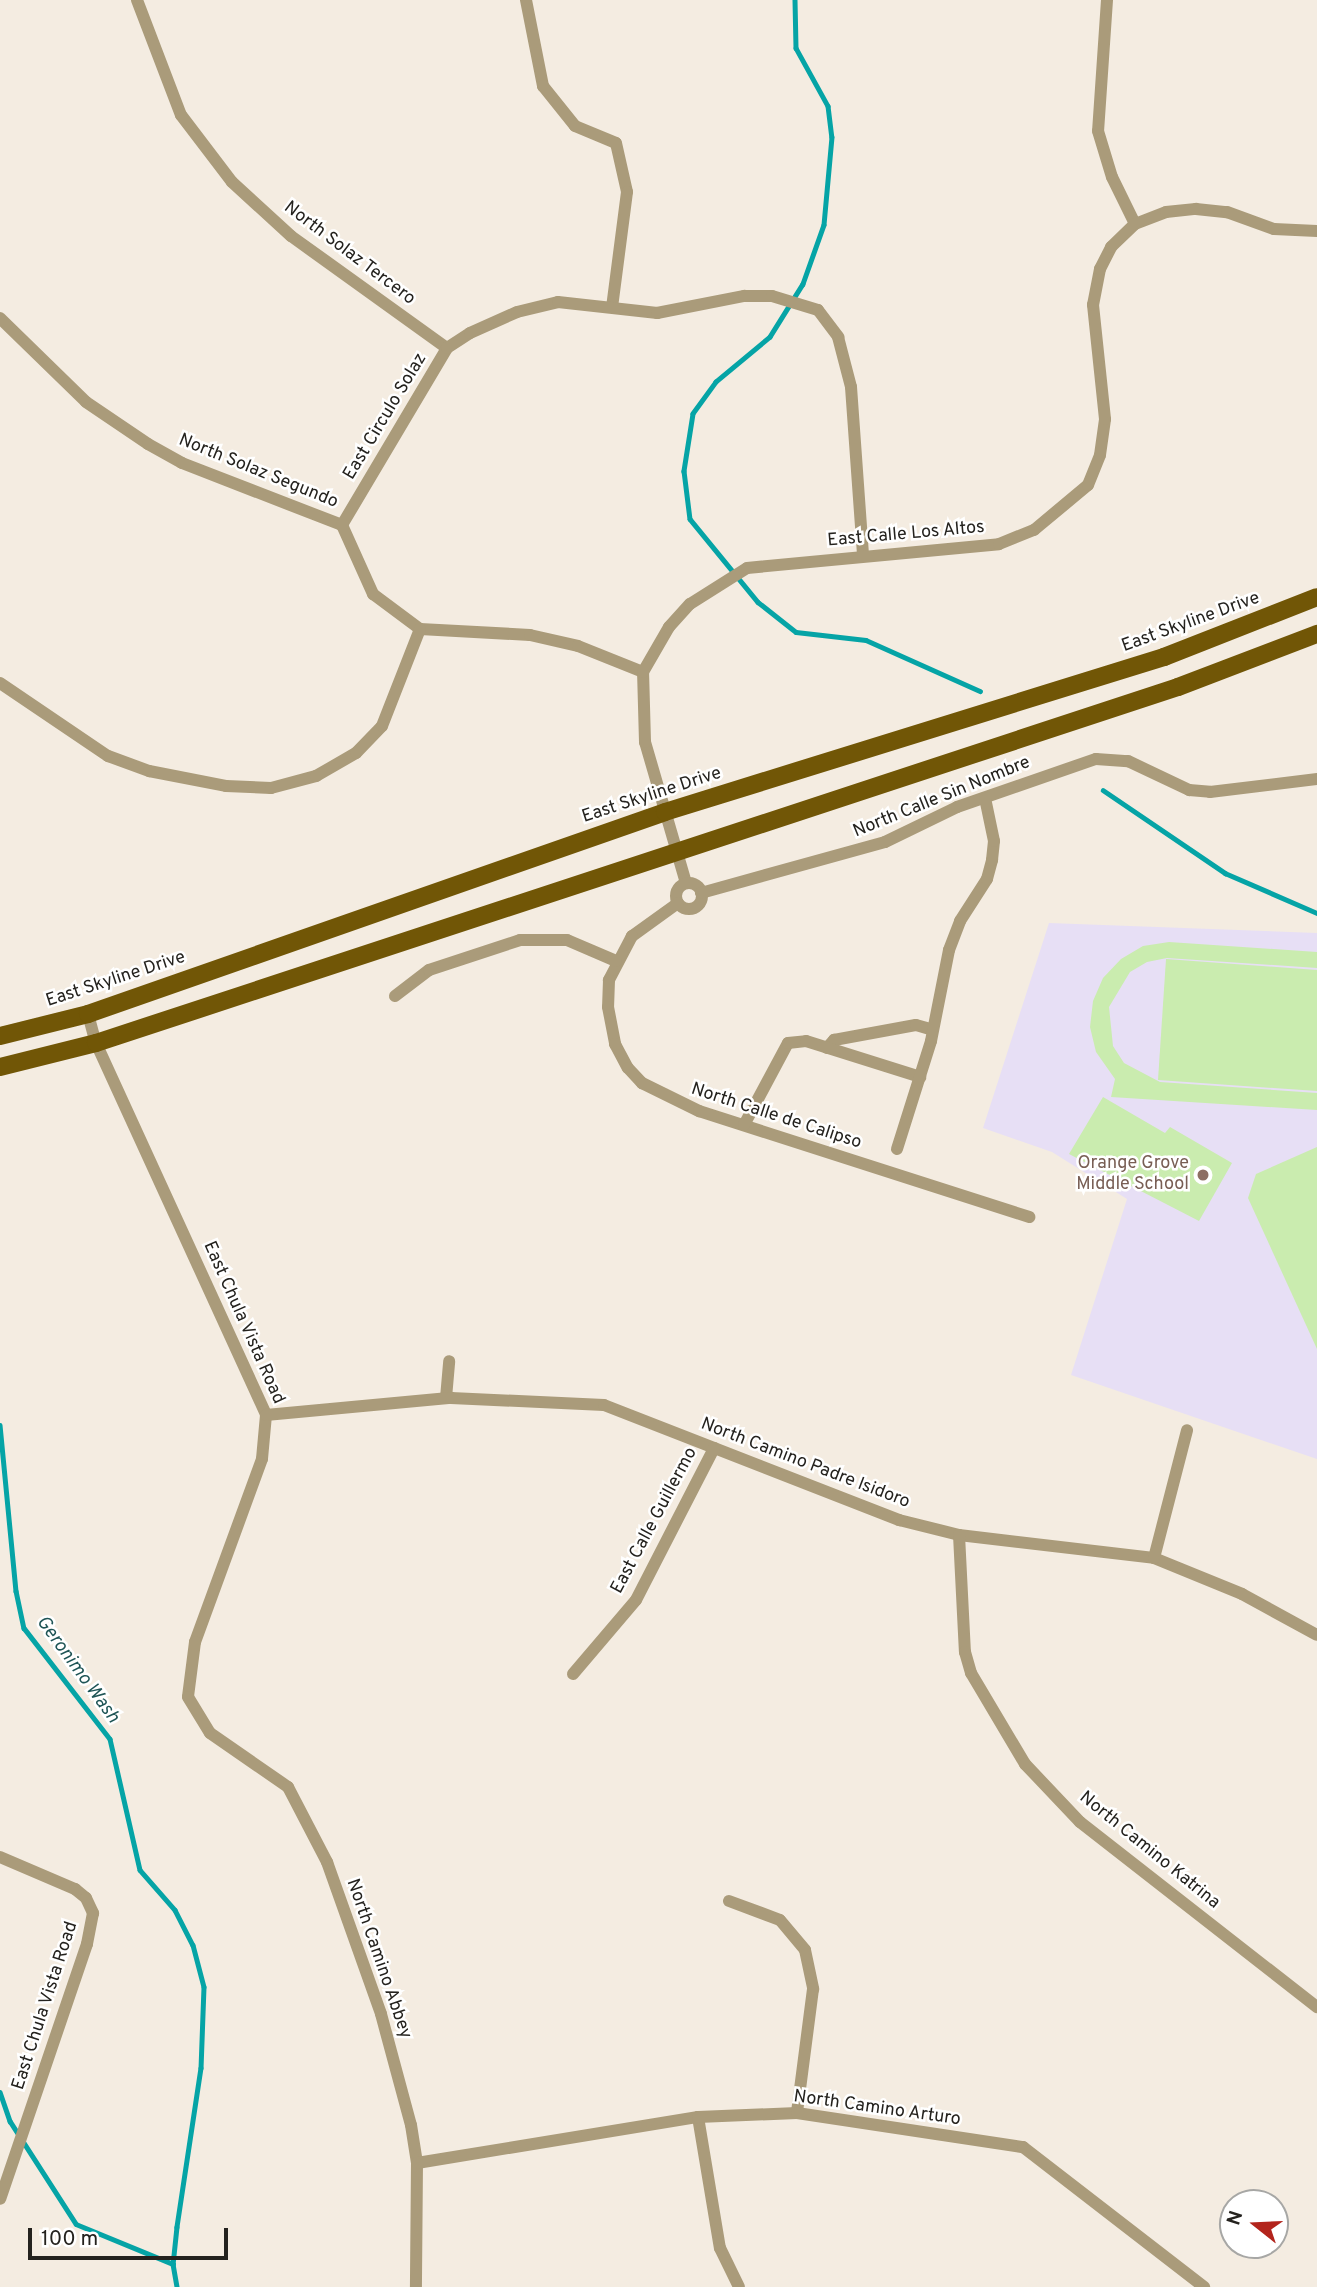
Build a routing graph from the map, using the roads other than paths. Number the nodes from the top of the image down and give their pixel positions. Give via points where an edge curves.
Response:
1 (137, 0) edge
2 (526, 0) edge
3 (1107, 0) edge
4 (1135, 224) junction
5 (1317, 231) edge
6 (612, 307) junction
7 (0, 318) edge
8 (447, 348) junction
9 (342, 525) junction
10 (863, 556) junction
11 (1317, 597) edge
12 (420, 629) junction
13 (1317, 634) edge
14 (643, 672) junction
15 (0, 683) edge
16 (1317, 779) edge
17 (985, 798) junction
18 (665, 812) junction
19 (677, 852) junction
20 (686, 883) junction
21 (701, 893) junction
22 (678, 902) junction
23 (616, 961) junction
24 (395, 996) dead end
25 (88, 1014) junction
26 (930, 1029) junction
27 (0, 1036) edge
28 (96, 1043) junction
29 (827, 1048) junction
30 (0, 1068) edge
31 (920, 1077) junction
32 (744, 1125) junction
33 (897, 1149) dead end
34 (1029, 1217) dead end
35 (449, 1361) dead end
36 (446, 1398) junction
37 (266, 1415) junction
38 (1186, 1430) dead end
39 (714, 1448) junction
40 (959, 1535) junction
41 (1154, 1558) junction
42 (1317, 1635) edge
43 (573, 1674) dead end
44 (188, 1697) joint
45 (0, 1857) edge
46 (729, 1901) dead end
47 (1317, 2007) edge
48 (797, 2113) junction
49 (698, 2117) junction
50 (416, 2163) junction
51 (1, 2194) edge
52 (416, 2287) edge
53 (739, 2287) edge
54 (1204, 2287) edge

1 - 8 street, North Solaz Tercero via 181,116 232,182 292,236
2 - 6 street via 543,86 576,126 616,143 627,192
3 - 4 street via 1098,131 1112,177
4 - 5 street, East Calle Los Altos via 1166,212 1196,209 1227,212 1274,229
4 - 10 street, East Calle Los Altos via 1111,247 1100,269 1093,305 1105,419 1101,455 1088,485 1034,530 999,544
6 - 8 street, East Circulo Solaz via 558,302 517,312
6 - 10 street, East Circulo Solaz via 657,313 744,296 772,296 818,310 838,337 851,387
7 - 9 street, North Solaz Segundo via 86,402 148,444 182,463
8 - 9 street, East Circulo Solaz
9 - 12 street via 373,594
10 - 14 street, East Calle Los Altos via 747,568 723,580 668,626
11 - 18 main road, East Skyline Drive via 1164,657
12 - 14 street via 530,635 578,646
12 - 15 street via 382,726 356,753 316,776 271,788 226,786 149,771 108,756
13 - 19 main road via 1254,661
14 - 18 street via 645,742
16 - 17 street, North Calle Sin Nombre via 1210,792 1189,790 1128,761 1096,759
17 - 21 street, North Calle Sin Nombre via 885,842
17 - 26 street via 994,841 992,860 987,879 960,921 949,950
18 - 19 street
18 - 25 main road, East Skyline Drive
19 - 20 street
19 - 28 main road
20 - 21 street via 694,884
20 - 22 street via 677,890
21 - 22 street, North Calle Sin Nombre via 696,907 684,908
22 - 23 street, North Calle Sin Nombre via 632,936
23 - 24 street via 568,940 520,940 429,970
23 - 32 street, North Calle de Calipso via 608,1007 615,1044 628,1068 663,1096
25 - 27 main road, East Skyline Drive
25 - 28 street, East Chula Vista Road
26 - 29 street via 916,1025 834,1040
26 - 31 street
28 - 30 main road
28 - 37 street, East Chula Vista Road
29 - 31 street
29 - 32 street via 806,1041 788,1043
31 - 33 street
32 - 34 street, North Calle de Calipso
35 - 36 street
36 - 37 street, North Camino Padre Isidoro
36 - 39 street, North Camino Padre Isidoro via 604,1405
37 - 44 street, East Chula Vista Road via 262,1459 195,1642
38 - 41 street
39 - 40 street, North Camino Padre Isidoro via 899,1520
39 - 43 street, East Calle Guillermo via 636,1600
40 - 41 street, North Camino Padre Isidoro
40 - 47 street, North Camino Katrina via 965,1652 971,1674 1025,1764 1080,1822
41 - 42 street, North Camino Padre Isidoro via 1242,1594
44 - 50 street, North Camino Abbey via 210,1733 288,1787 327,1862 381,2014
45 - 51 street, East Chula Vista Road via 75,1889 90,1904 92,1927
46 - 48 street via 780,1920 805,1950 813,1989
48 - 49 street, North Camino Arturo
48 - 54 street, North Camino Arturo via 1023,2147
49 - 50 street, North Camino Arturo
49 - 53 street via 720,2248
50 - 52 street, North Camino Abbey

